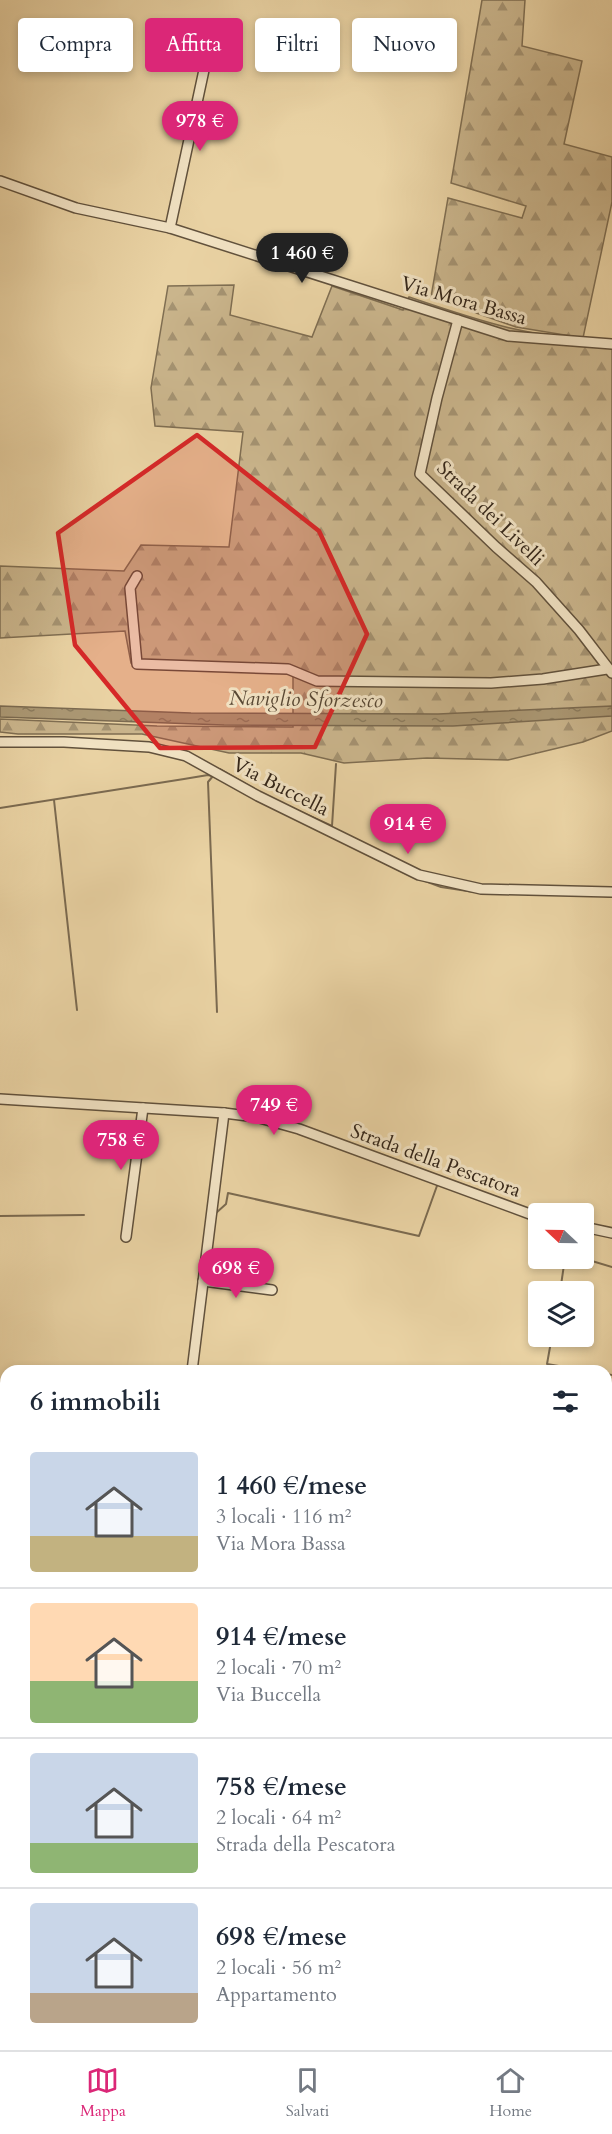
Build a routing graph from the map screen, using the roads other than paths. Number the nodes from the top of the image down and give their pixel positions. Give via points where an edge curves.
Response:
1 (204, 72) edge
2 (0, 181) edge
3 (170, 228) junction
4 (458, 320) junction
5 (612, 344) edge
6 (137, 576) dead end
7 (610, 671) edge
8 (0, 742) edge
9 (612, 892) edge
10 (0, 1099) edge
11 (143, 1108) junction
12 (224, 1113) junction
13 (528, 1213) edge
14 (594, 1229) edge
15 (612, 1233) edge
16 (126, 1237) dead end
17 (203, 1281) junction
18 (272, 1290) dead end
19 (193, 1365) edge

1 - 3 street
2 - 3 street, Via Mora Bassa via 76,208
3 - 4 street, Via Mora Bassa
4 - 5 street, Via Mora Bassa via 508,336
4 - 7 street, Strada dei Livelli via 420,474 536,582
6 - 7 street via 130,588 137,664 288,669 317,681 491,683
8 - 9 street, Via Buccella via 149,747 186,756 419,875 482,889
10 - 11 street, Strada della Pescatora
11 - 12 street, Strada della Pescatora
11 - 16 street
12 - 13 street, Strada della Pescatora via 298,1129
12 - 17 street
14 - 15 street
17 - 18 street
17 - 19 street

